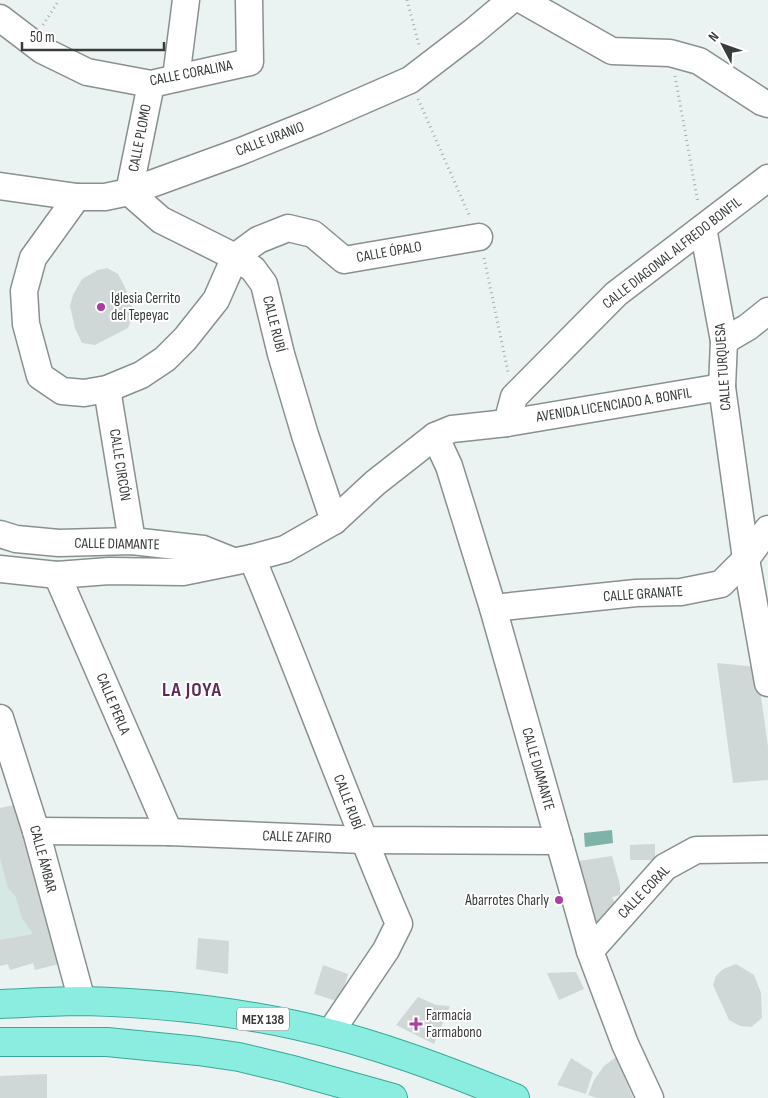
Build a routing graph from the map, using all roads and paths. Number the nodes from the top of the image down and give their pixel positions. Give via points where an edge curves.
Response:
1 (186, 0) edge
2 (249, 0) edge
3 (407, 0) edge
4 (511, 0) edge
5 (522, 0) edge
6 (0, 18) edge
7 (670, 53) junction
8 (426, 68) junction
9 (176, 78) junction
10 (151, 84) junction
11 (768, 104) edge
12 (768, 178) edge
13 (0, 186) edge
14 (130, 192) junction
15 (77, 198) junction
16 (703, 228) junction
17 (479, 237) dead end
18 (235, 257) junction
19 (768, 311) edge
20 (724, 341) junction
21 (722, 387) junction
22 (107, 389) junction
23 (507, 423) junction
24 (435, 436) junction
25 (334, 520) junction
26 (768, 529) edge
27 (0, 534) edge
28 (132, 541) junction
29 (746, 559) junction
30 (242, 560) junction
31 (0, 570) edge
32 (57, 575) junction
33 (494, 608) junction
34 (768, 683) edge
35 (0, 718) edge
36 (36, 832) junction
37 (169, 832) junction
38 (363, 840) junction
39 (559, 841) junction
40 (768, 849) edge
41 (590, 951) junction
42 (82, 1001) junction
43 (0, 1004) edge
44 (330, 1033) junction
45 (0, 1042) edge
46 (393, 1098) edge
47 (515, 1098) edge
48 (650, 1098) edge

1 - 9 street
2 - 9 street, CALLE CORALINA via 250,62
3 - 8 path
4 - 8 street, CALLE URANIO
5 - 7 street via 612,51
6 - 10 street, CALLE CORALINA via 42,50 87,72
7 - 11 street via 699,61
7 - 16 path
8 - 14 street, CALLE URANIO via 410,80 316,121
9 - 10 street, CALLE CORALINA
10 - 14 street, CALLE PLOMO
12 - 16 street, CALLE DIAGONAL ALFREDO BONFIL
13 - 15 street, CALLE URANIO
14 - 15 street, CALLE URANIO
14 - 18 street, CALLE RUBÍ via 162,220
15 - 22 street, CALLE ÓPALO via 33,258 24,291 26,324 40,376 62,391 84,393
16 - 20 street, CALLE TURQUESA
16 - 23 street, CALLE DIAGONAL ALFREDO BONFIL via 616,294 514,397
17 - 18 street, CALLE ÓPALO via 344,260 313,234 288,228 258,240
18 - 22 street, CALLE ÓPALO via 216,300 185,339 165,359 140,375
18 - 25 street, CALLE RUBÍ via 253,269 264,284 281,354
19 - 20 street
20 - 21 street, CALLE TURQUESA
21 - 23 street, AVENIDA LICENCIADO A. BONFIL
21 - 29 street, CALLE TURQUESA
22 - 28 street, CALLE CIRCÓN
23 - 24 street, AVENIDA LICENCIADO A. BONFIL via 452,429
24 - 25 street, AVENIDA LICENCIADO A. BONFIL
24 - 33 street, CALLE DIAMANTE via 448,466
25 - 30 street, AVENIDA LICENCIADO A. BONFIL via 285,549
26 - 29 street, CALLE GRANATE
27 - 28 street, CALLE DIAMANTE via 16,539 59,543
28 - 30 street, CALLE DIAMANTE via 203,549
29 - 33 street, CALLE GRANATE via 721,584 681,592 636,593
29 - 34 street, CALLE TURQUESA
30 - 32 street, AVENIDA LICENCIADO A. BONFIL via 183,572 109,571
30 - 38 street, CALLE RUBÍ via 281,628
31 - 32 street, AVENIDA LICENCIADO A. BONFIL
32 - 37 street, CALLE PERLA
33 - 39 street, CALLE DIAMANTE
35 - 36 street, CALLE ÁMBAR
36 - 37 street, CALLE ZAFIRO
36 - 42 street, CALLE ÁMBAR
37 - 38 street, CALLE ZAFIRO
38 - 39 street, CALLE ZAFIRO
38 - 44 street, CALLE RUBÍ via 399,924 386,950
39 - 41 street, CALLE DIAMANTE
40 - 41 street, CALLE CORAL via 696,850 666,867
41 - 48 street, CALLE DIAMANTE via 625,1044
42 - 43 main road, MEX 138
42 - 44 main road, MEX 138 via 202,1010
44 - 47 main road, MEX 138
45 - 46 main road via 107,1042 198,1051 289,1069

